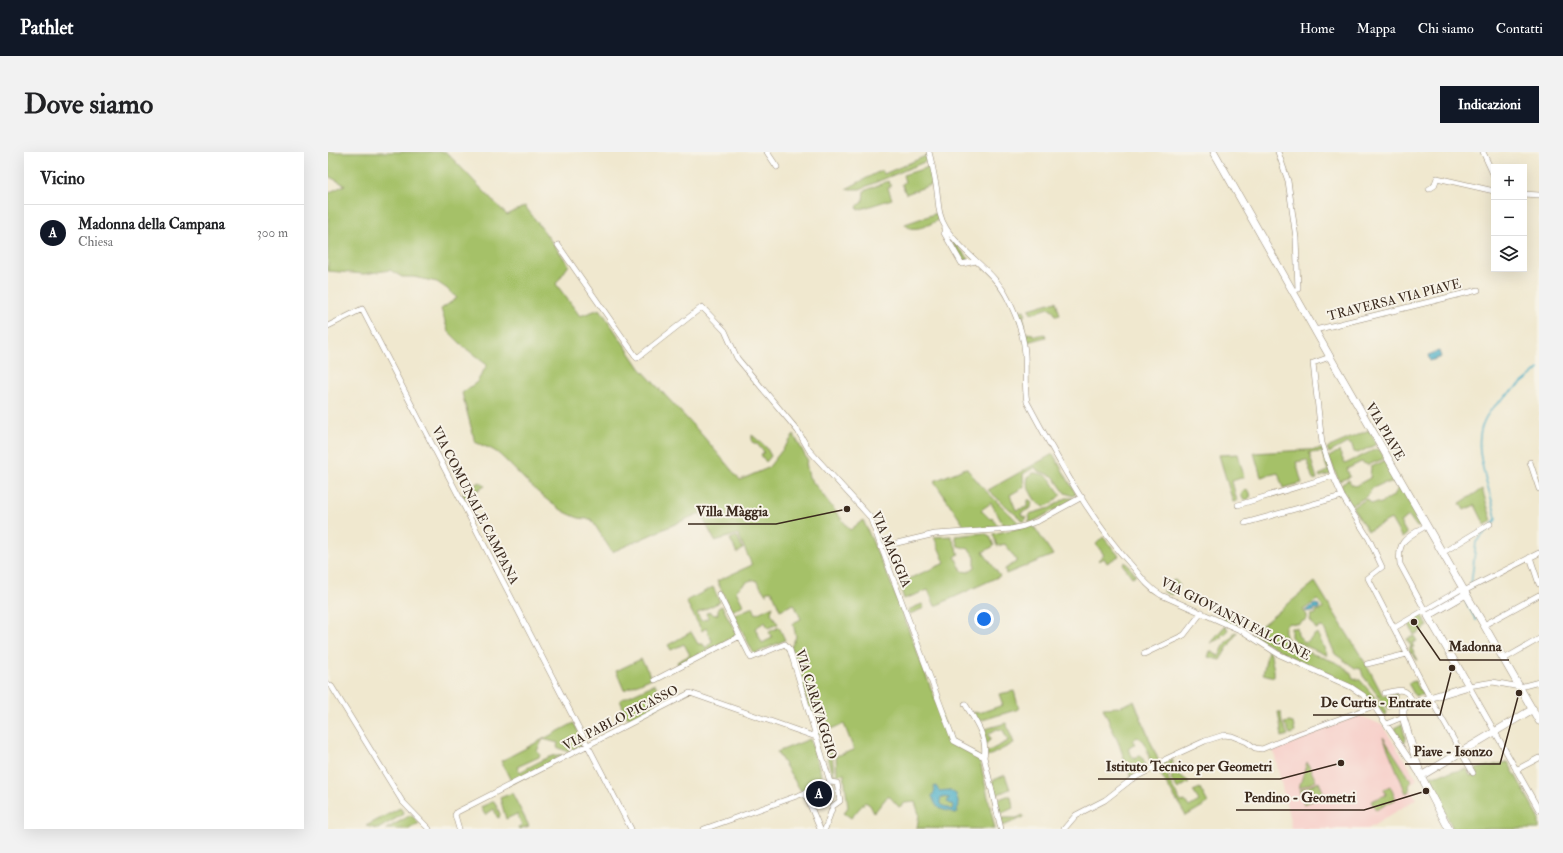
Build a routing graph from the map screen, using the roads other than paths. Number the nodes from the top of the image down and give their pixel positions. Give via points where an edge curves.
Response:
1 (767, 152) edge
2 (929, 152) edge
3 (1215, 152) edge
4 (1278, 152) edge
5 (1483, 152) edge
6 (777, 167) dead end
7 (1491, 169) edge
8 (1429, 188) dead end
9 (1491, 190) edge
10 (1527, 194) edge
11 (1539, 195) edge
12 (946, 227) junction
13 (558, 245) dead end
14 (976, 261) junction
15 (1478, 290) dead end
16 (1294, 291) junction
17 (328, 326) edge
18 (1315, 330) junction
19 (1330, 357) junction
20 (1530, 462) dead end
21 (1333, 476) junction
22 (1539, 489) edge
23 (1342, 496) junction
24 (1082, 497) junction
25 (1238, 505) dead end
26 (1245, 524) dead end
27 (1490, 524) dead end
28 (1424, 527) dead end
29 (880, 547) junction
30 (1442, 553) junction
31 (1539, 553) edge
32 (1530, 557) junction
33 (1539, 584) edge
34 (1464, 591) junction
35 (720, 594) dead end
36 (1539, 595) edge
37 (1202, 612) junction
38 (1427, 613) junction
39 (1484, 625) junction
40 (1394, 628) junction
41 (740, 636) junction
42 (1539, 639) edge
43 (1144, 654) dead end
44 (1407, 654) junction
45 (1504, 659) junction
46 (1368, 664) dead end
47 (655, 680) dead end
48 (1539, 682) edge
49 (328, 684) edge
50 (1469, 686) junction
51 (1520, 687) junction
52 (1385, 693) dead end
53 (1430, 698) junction
54 (1413, 703) junction
55 (966, 704) dead end
56 (1374, 706) junction
57 (1533, 709) junction
58 (1403, 714) junction
59 (1539, 720) edge
60 (1386, 724) junction
61 (1494, 732) junction
62 (816, 737) junction
63 (589, 745) junction
64 (1461, 752) junction
65 (984, 757) junction
66 (1539, 758) edge
67 (1516, 770) junction
68 (1473, 773) dead end
69 (1421, 776) junction
70 (1539, 810) edge
71 (429, 829) edge
72 (459, 829) edge
73 (631, 829) edge
74 (704, 829) edge
75 (820, 829) edge
76 (825, 829) edge
77 (1001, 829) edge
78 (1064, 829) edge
79 (1449, 829) edge

1 - 6 street
2 - 12 street, VIA GIOVANNI FALCONE via 938,212
3 - 16 street, VIA PIAVE
4 - 16 street via 1288,181 1296,238 1298,289
5 - 7 street
8 - 9 street via 1434,186 1437,178
10 - 11 street
12 - 14 street, VIA GIOVANNI FALCONE via 959,246
12 - 14 street via 944,233 962,264
13 - 29 street, VIA MAGGIA via 637,358 702,307 725,331 737,358 798,431 809,450 867,513
14 - 24 street, VIA GIOVANNI FALCONE via 992,276 1008,298 1025,352 1027,402
15 - 18 street, TRAVERSA VIA PIAVE
16 - 18 street, VIA PIAVE
17 - 63 street, VIA COMUNALE CAMPANA via 362,309
18 - 19 street, VIA PIAVE
19 - 21 street via 1313,363 1322,443
19 - 30 street, VIA PIAVE
20 - 22 street
21 - 23 street
21 - 25 street
23 - 26 street
23 - 40 street via 1369,539 1382,567 1368,578
24 - 29 street via 1024,526 935,534
24 - 37 street, VIA GIOVANNI FALCONE via 1112,545 1152,590
27 - 30 street
28 - 38 street via 1406,538 1399,555 1400,564
29 - 65 street, VIA MAGGIA via 954,741
30 - 34 street, VIA PIAVE
31 - 32 street
32 - 33 street
32 - 34 street
34 - 38 street
34 - 39 street, VIA PIAVE
35 - 41 street, VIA CARAVAGGIO
36 - 39 street
37 - 43 street via 1184,636
37 - 56 street, VIA GIOVANNI FALCONE via 1242,631 1278,654 1351,687
38 - 40 street
38 - 50 street
39 - 45 street, VIA PIAVE
40 - 44 street
41 - 47 street
41 - 62 street, VIA CARAVAGGIO via 751,658 785,644 790,650
42 - 45 street
44 - 46 street
44 - 53 street
45 - 51 street, VIA PIAVE
48 - 51 street
49 - 71 street via 402,802
50 - 51 street via 1493,682
50 - 53 street
50 - 61 street
51 - 57 street, VIA PIAVE
52 - 54 street via 1406,691
53 - 54 street
53 - 64 street
54 - 58 street via 1406,705
55 - 65 street via 980,729 986,749
56 - 60 street, VIA GIOVANNI FALCONE
56 - 78 street via 1262,749 1232,736 1224,735 1205,741 1166,759 1132,779 1105,800 1076,815
57 - 59 street, VIA PIAVE
57 - 61 street
58 - 60 street
58 - 69 street
60 - 69 street, VIA GIOVANNI FALCONE
61 - 64 street
61 - 67 street
62 - 63 street, VIA PABLO PICASSO via 690,693
62 - 76 street, VIA CARAVAGGIO via 830,782 837,783 840,801 833,806
63 - 72 street, VIA PABLO PICASSO via 457,812 455,815
63 - 73 street
64 - 68 street
64 - 69 street
65 - 77 street
66 - 67 street
67 - 70 street
69 - 79 street
74 - 75 street via 805,793

